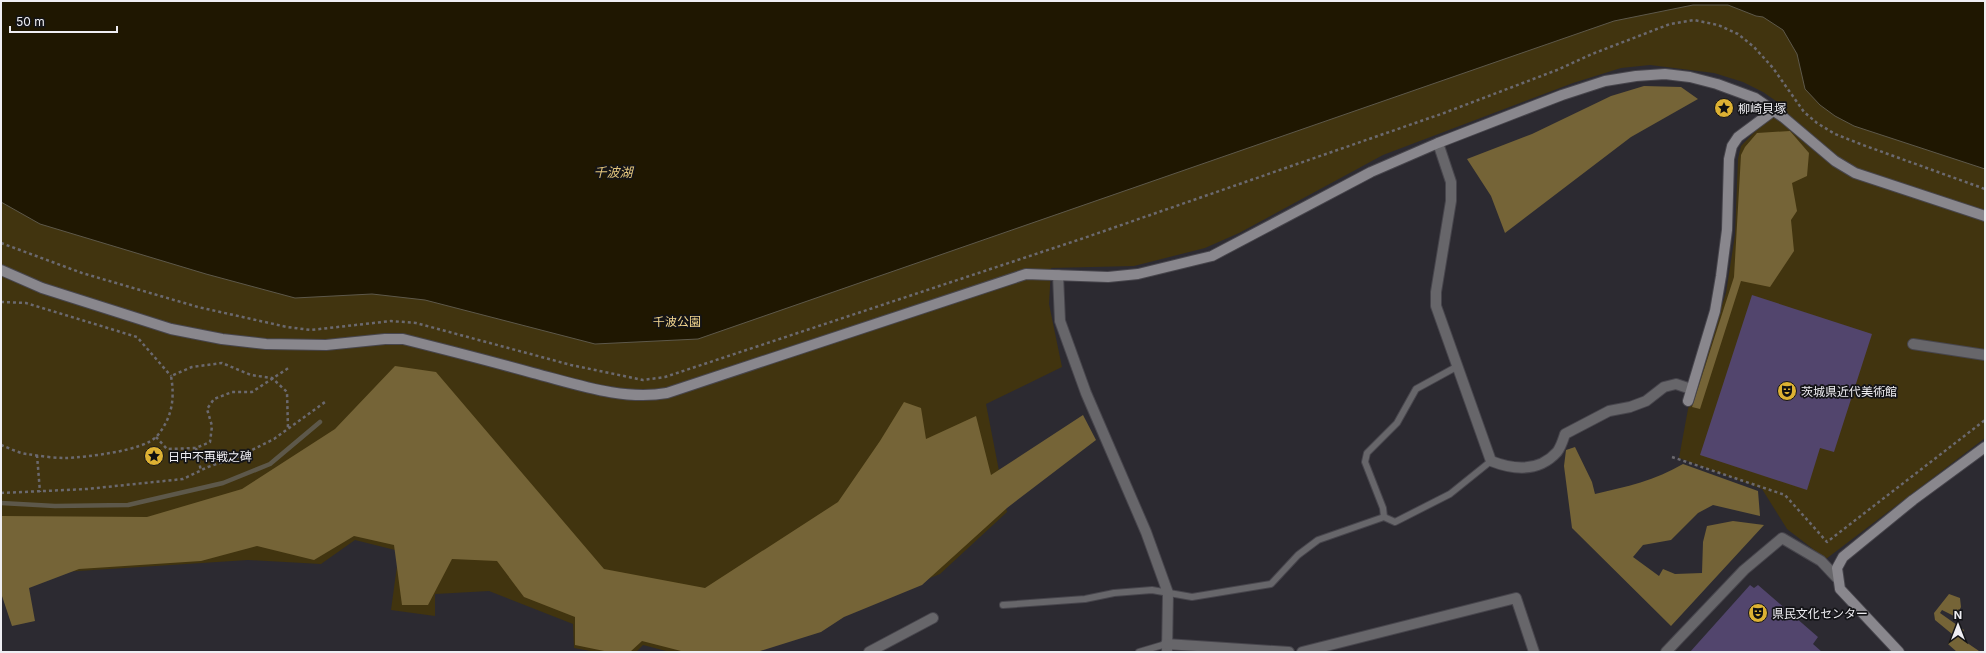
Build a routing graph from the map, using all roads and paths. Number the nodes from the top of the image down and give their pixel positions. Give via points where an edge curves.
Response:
1 (1773, 111) junction
2 (1438, 143) junction
3 (1985, 189) edge
4 (1985, 216) edge
5 (1, 243) edge
6 (1, 270) edge
7 (1058, 275) junction
8 (1, 302) edge
9 (1913, 344) dead end
10 (1983, 355) edge
11 (1458, 366) junction
12 (290, 367) dead end
13 (171, 376) junction
14 (272, 378) junction
15 (1691, 389) junction
16 (1688, 401) dead end
17 (325, 402) dead end
18 (1985, 420) edge
19 (288, 428) junction
20 (156, 437) junction
21 (1, 445) edge
22 (1985, 447) edge
23 (196, 448) junction
24 (37, 455) junction
25 (1672, 457) dead end
26 (1491, 461) junction
27 (201, 471) junction
28 (40, 492) junction
29 (1, 493) edge
30 (1384, 517) junction
31 (1837, 578) junction
32 (1168, 593) junction
33 (1003, 605) dead end
34 (933, 618) dead end
35 (1166, 648) edge
36 (1339, 648) edge
37 (869, 652) edge
38 (1139, 652) edge
39 (1289, 652) edge
40 (1302, 652) edge
41 (1534, 652) edge
42 (1666, 652) edge
43 (1899, 652) edge

1 - 2 street via 1755,98 1690,77 1665,74 1636,76 1605,81 1562,95
1 - 4 street via 1834,161 1855,173
1 - 15 street via 1738,137 1732,146 1729,159 1728,230 1721,276 1715,311
2 - 7 street via 1371,172 1212,256 1138,274
2 - 11 street via 1451,182 1451,202 1436,306
3 - 5 path via 1834,134 1804,112 1773,68 1738,34 1718,25 1694,20 1670,24 1444,113 1084,238 665,377 643,380 571,365 416,323 391,321 311,330 287,327 191,305 82,273
6 - 7 street via 42,288 171,329 266,344 326,345 403,339 631,396 667,394 1026,274
7 - 32 street via 1060,321 1086,393 1146,532
8 - 13 path via 26,303 137,337
9 - 10 street
11 - 26 street
11 - 30 lane via 1416,388 1397,423 1367,453 1364,462 1383,508
12 - 14 path
13 - 14 path via 192,367 222,363 251,375
13 - 20 path via 174,392 172,411
14 - 19 path via 287,392
14 - 23 path via 252,392 232,392 214,399 207,409 212,426 210,442
15 - 16 street
15 - 26 street via 1676,384 1664,387 1646,401 1609,411 1565,434 1558,451 1530,468 1516,468
17 - 19 path
18 - 25 path via 1827,542 1785,495
19 - 27 path via 274,439 240,456
20 - 23 path via 167,449
20 - 24 path via 145,445 118,452 66,458
21 - 24 path via 25,454
22 - 31 street via 1913,500 1843,557 1837,568
23 - 27 path
24 - 28 path
26 - 30 lane via 1450,494 1395,522
27 - 28 path via 183,479
28 - 29 path
30 - 32 lane via 1318,540 1298,555 1271,584 1192,597
31 - 42 street via 1821,561 1782,538 1744,570
31 - 43 street via 1840,589
32 - 33 lane via 1137,591 1085,599
32 - 35 street
34 - 37 street
35 - 38 lane
35 - 39 street
36 - 40 street
36 - 41 street via 1516,598

